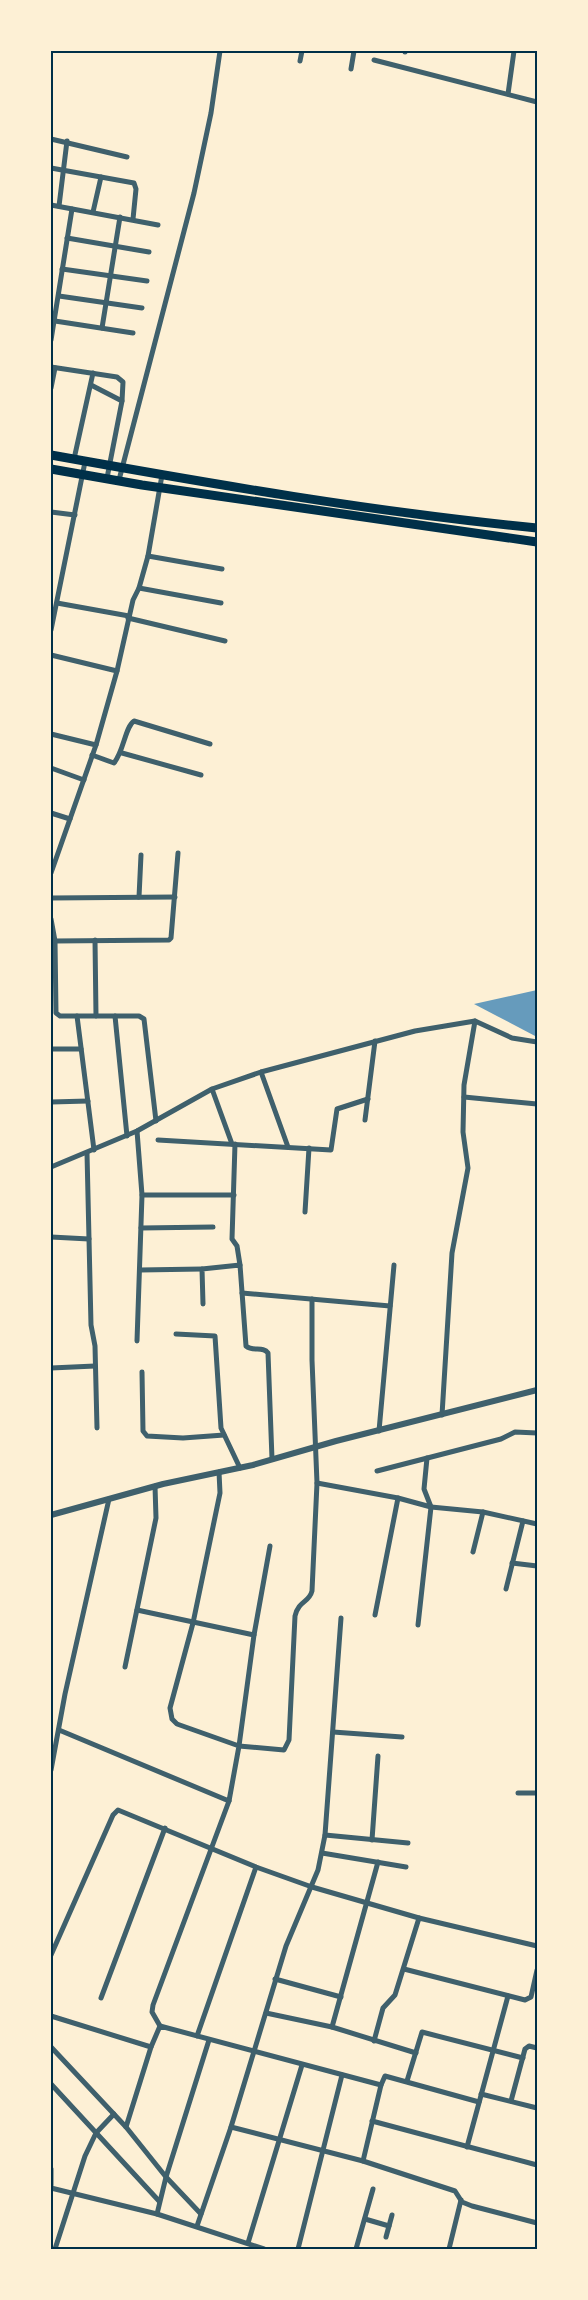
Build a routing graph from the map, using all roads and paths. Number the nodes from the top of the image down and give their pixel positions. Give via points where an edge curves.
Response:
1 (220, 51) edge
2 (302, 51) edge
3 (354, 51) edge
4 (514, 51) edge
5 (374, 60) dead end
6 (300, 61) dead end
7 (351, 69) dead end
8 (508, 94) junction
9 (537, 102) edge
10 (51, 139) edge
11 (68, 141) junction
12 (127, 157) dead end
13 (51, 168) edge
14 (64, 170) junction
15 (101, 177) junction
16 (51, 205) edge
17 (59, 206) junction
18 (72, 209) junction
19 (93, 212) junction
20 (120, 217) junction
21 (133, 219) junction
22 (158, 224) dead end
23 (67, 238) junction
24 (115, 246) junction
25 (150, 252) dead end
26 (62, 269) junction
27 (110, 276) junction
28 (147, 280) dead end
29 (59, 296) junction
30 (106, 303) junction
31 (142, 308) dead end
32 (55, 321) junction
33 (102, 328) junction
34 (133, 333) dead end
35 (51, 340) edge
36 (53, 368) edge
37 (93, 373) junction
38 (91, 385) junction
39 (51, 388) edge
40 (122, 401) junction
41 (51, 455) edge
42 (74, 459) junction
43 (85, 462) junction
44 (109, 466) junction
45 (51, 469) edge
46 (122, 469) junction
47 (83, 475) junction
48 (162, 475) junction
49 (108, 478) junction
50 (119, 480) junction
51 (161, 487) junction
52 (51, 512) edge
53 (75, 516) junction
54 (537, 528) edge
55 (537, 542) edge
56 (148, 556) junction
57 (222, 569) dead end
58 (139, 588) junction
59 (57, 602) junction
60 (221, 603) dead end
61 (129, 617) junction
62 (51, 630) edge
63 (226, 641) dead end
64 (51, 655) edge
65 (117, 671) junction
66 (51, 734) edge
67 (210, 744) dead end
68 (96, 745) junction
69 (122, 753) junction
70 (92, 755) junction
71 (51, 768) edge
72 (201, 775) dead end
73 (84, 780) junction
74 (51, 813) edge
75 (70, 818) junction
76 (178, 853) dead end
77 (141, 855) dead end
78 (52, 870) edge
79 (175, 897) junction
80 (51, 898) edge
81 (139, 898) junction
82 (51, 919) edge
83 (95, 940) junction
84 (55, 941) junction
85 (77, 1016) junction
86 (96, 1016) junction
87 (115, 1016) junction
88 (475, 1021) junction
89 (375, 1041) junction
90 (537, 1042) edge
91 (51, 1049) edge
92 (82, 1049) junction
93 (261, 1072) junction
94 (212, 1090) junction
95 (464, 1098) junction
96 (368, 1099) junction
97 (88, 1101) junction
98 (51, 1102) edge
99 (537, 1104) edge
100 (365, 1120) dead end
101 (156, 1121) junction
102 (137, 1131) junction
103 (127, 1136) junction
104 (158, 1140) dead end
105 (234, 1144) junction
106 (288, 1147) junction
107 (309, 1148) junction
108 (94, 1150) junction
109 (87, 1153) junction
110 (51, 1167) edge
111 (142, 1195) junction
112 (234, 1195) junction
113 (305, 1212) dead end
114 (213, 1227) dead end
115 (141, 1228) junction
116 (51, 1237) edge
117 (89, 1239) junction
118 (240, 1265) junction
119 (394, 1265) dead end
120 (202, 1269) junction
121 (140, 1270) junction
122 (242, 1294) junction
123 (312, 1299) junction
124 (203, 1304) dead end
125 (390, 1306) junction
126 (176, 1334) dead end
127 (137, 1341) dead end
128 (95, 1366) junction
129 (51, 1368) edge
130 (142, 1372) dead end
131 (537, 1390) edge
132 (442, 1415) junction
133 (97, 1428) dead end
134 (379, 1431) junction
135 (537, 1432) edge
136 (224, 1435) junction
137 (315, 1448) junction
138 (426, 1458) junction
139 (272, 1460) junction
140 (240, 1468) junction
141 (377, 1471) dead end
142 (218, 1472) junction
143 (317, 1483) junction
144 (155, 1486) junction
145 (398, 1498) junction
146 (109, 1499) junction
147 (431, 1507) junction
148 (483, 1512) junction
149 (51, 1515) edge
150 (522, 1521) junction
151 (537, 1524) edge
152 (270, 1546) dead end
153 (473, 1552) dead end
154 (512, 1563) junction
155 (537, 1566) edge
156 (506, 1589) dead end
157 (137, 1610) junction
158 (375, 1614) dead end
159 (340, 1618) dead end
160 (193, 1623) junction
161 (418, 1625) dead end
162 (254, 1635) junction
163 (125, 1668) dead end
164 (59, 1730) junction
165 (333, 1732) junction
166 (402, 1737) dead end
167 (239, 1746) junction
168 (378, 1756) dead end
169 (51, 1770) edge
170 (518, 1793) dead end
171 (537, 1794) edge
172 (229, 1801) junction
173 (165, 1828) junction
174 (325, 1835) junction
175 (372, 1840) junction
176 (408, 1843) dead end
177 (211, 1849) junction
178 (322, 1852) junction
179 (378, 1862) junction
180 (256, 1867) junction
181 (406, 1868) dead end
182 (312, 1887) junction
183 (367, 1902) junction
184 (419, 1918) junction
185 (537, 1946) edge
186 (51, 1955) edge
187 (404, 1968) junction
188 (537, 1970) edge
189 (275, 1979) junction
190 (508, 1996) junction
191 (340, 1997) junction
192 (101, 1998) dead end
193 (266, 2013) junction
194 (51, 2016) edge
195 (160, 2026) junction
196 (332, 2027) junction
197 (197, 2036) junction
198 (209, 2040) junction
199 (374, 2041) junction
200 (51, 2047) edge
201 (151, 2047) junction
202 (537, 2048) edge
203 (493, 2050) junction
204 (252, 2052) junction
205 (416, 2053) junction
206 (523, 2058) junction
207 (302, 2065) junction
208 (342, 2075) junction
209 (407, 2081) junction
210 (51, 2084) edge
211 (381, 2085) junction
212 (481, 2094) junction
213 (511, 2101) junction
214 (479, 2102) junction
215 (537, 2108) edge
216 (114, 2114) junction
217 (372, 2122) junction
218 (126, 2127) junction
219 (231, 2127) junction
220 (96, 2133) junction
221 (278, 2140) junction
222 (467, 2147) junction
223 (324, 2151) junction
224 (363, 2161) junction
225 (537, 2165) edge
226 (51, 2169) edge
227 (166, 2177) junction
228 (51, 2186) edge
229 (373, 2189) dead end
230 (73, 2192) junction
231 (461, 2200) junction
232 (159, 2201) junction
233 (156, 2214) junction
234 (200, 2214) junction
235 (392, 2215) dead end
236 (365, 2219) junction
237 (537, 2223) edge
238 (197, 2226) junction
239 (389, 2226) junction
240 (386, 2236) dead end
241 (248, 2243) junction
242 (55, 2249) edge
243 (264, 2249) edge
244 (298, 2249) edge
245 (356, 2249) edge
246 (449, 2249) edge

1 - 46 street via 194,194
2 - 6 street
3 - 7 street
4 - 8 street
5 - 8 street
8 - 9 street
10 - 11 street
11 - 12 street
11 - 14 street
13 - 14 street
14 - 15 street
14 - 17 street
15 - 19 street
15 - 21 street via 135,185
16 - 17 street
17 - 18 street
18 - 19 street
18 - 23 street
19 - 20 street
20 - 21 street
20 - 24 street
21 - 22 street
23 - 24 street
23 - 26 street
24 - 25 street
24 - 27 street
26 - 27 street
26 - 29 street
27 - 28 street
27 - 30 street
29 - 30 street
29 - 32 street
30 - 31 street
30 - 33 street
32 - 33 street
32 - 35 street
33 - 34 street
36 - 37 street
36 - 39 street
37 - 38 street
37 - 40 street via 117,377 123,382
38 - 40 street
38 - 42 street
40 - 44 street
41 - 42 highway
42 - 43 highway
43 - 44 highway
43 - 47 street
44 - 46 highway
44 - 49 street
45 - 47 highway
46 - 48 highway
46 - 50 street
47 - 49 highway
47 - 53 street
48 - 51 street
48 - 54 highway
49 - 50 highway
50 - 51 highway
51 - 55 highway
51 - 56 street
52 - 53 street
53 - 59 street
56 - 57 street
56 - 58 street
58 - 60 street
58 - 61 street
59 - 61 street
59 - 62 street
61 - 63 street
61 - 65 street
64 - 65 street
65 - 68 street
66 - 68 street
67 - 69 street via 134,721 129,725
68 - 70 street
69 - 70 street via 112,763
69 - 72 street
70 - 73 street
71 - 73 street
73 - 75 street
74 - 75 street
75 - 78 street
76 - 79 street
77 - 81 street
79 - 81 street
79 - 83 street via 171,938 166,941
80 - 81 street
82 - 84 street
83 - 84 street
83 - 86 street
84 - 85 street via 56,1013
85 - 86 street
85 - 92 street
86 - 87 street
87 - 101 street via 139,1016 146,1022
87 - 103 street
88 - 89 street
88 - 90 street via 512,1038
88 - 95 street
89 - 93 street
89 - 96 street
91 - 92 street
92 - 97 street
93 - 94 street
93 - 106 street
94 - 101 street
94 - 105 street
95 - 99 street
95 - 132 street via 463,1132 468,1168 452,1253
96 - 100 street
96 - 107 street via 337,1109 333,1149
97 - 98 street
97 - 108 street
101 - 102 street
102 - 103 street
102 - 111 street
103 - 108 street
104 - 105 street
105 - 106 street
105 - 112 street
106 - 107 street
107 - 113 street
108 - 109 street
109 - 110 street
109 - 117 street
111 - 112 street
111 - 115 street
112 - 118 street via 232,1239 237,1246
114 - 115 street
115 - 121 street
116 - 117 street
117 - 128 street
118 - 120 street
118 - 122 street
119 - 125 street
120 - 121 street
120 - 124 street
121 - 127 street
122 - 123 street
122 - 139 street via 246,1346 268,1353
123 - 125 street
123 - 137 street
125 - 134 street
126 - 136 street via 215,1336
128 - 129 street
128 - 133 street
130 - 136 street via 143,1430 147,1436
131 - 132 street
132 - 134 street
134 - 137 street
135 - 138 street via 515,1432
136 - 140 street
137 - 139 street
137 - 143 street
138 - 141 street
138 - 147 street via 424,1489
139 - 140 street
140 - 142 street
142 - 144 street
142 - 160 street via 220,1493
143 - 145 street
143 - 167 street via 312,1591 309,1598 300,1603 295,1616 289,1740 284,1750
144 - 146 street
144 - 157 street via 156,1518
145 - 147 street
145 - 158 street
146 - 149 street
146 - 164 street
147 - 148 street
147 - 161 street
148 - 150 street
148 - 153 street
150 - 151 street
150 - 154 street
152 - 162 street
154 - 155 street
154 - 156 street
157 - 160 street
157 - 163 street
159 - 165 street
160 - 162 street
160 - 167 street via 170,1708 172,1719 177,1724
162 - 167 street
164 - 169 street
164 - 172 street
165 - 166 street
165 - 174 street
167 - 172 street
168 - 175 street
170 - 171 street
172 - 177 street
173 - 177 street
173 - 186 street via 120,1811 114,1813
173 - 192 street
174 - 175 street
174 - 178 street
175 - 176 street
177 - 180 street
177 - 195 street via 153,2005 152,2012
178 - 179 street
178 - 182 street
179 - 181 street
179 - 183 street
180 - 182 street
180 - 197 street
182 - 183 street
182 - 189 street
183 - 184 street
183 - 191 street
184 - 185 street
184 - 187 street
187 - 190 street
187 - 199 street via 395,1995 383,2008
188 - 190 street via 529,1999
189 - 191 street
189 - 193 street
190 - 203 street
191 - 196 street
193 - 196 street
193 - 204 street
194 - 201 street
195 - 197 street
195 - 201 street
196 - 199 street
197 - 198 street
198 - 204 street
198 - 227 street
199 - 205 street
200 - 216 street
201 - 218 street
202 - 206 street via 527,2047
203 - 205 street via 422,2032
203 - 206 street
203 - 212 street
204 - 207 street
204 - 219 street
205 - 209 street
206 - 213 street
207 - 208 street
207 - 221 street
208 - 211 street
208 - 223 street
209 - 211 street via 385,2076
209 - 214 street
210 - 220 street
211 - 217 street
212 - 213 street
212 - 214 street
213 - 215 street
214 - 222 street
216 - 218 street
216 - 220 street
217 - 222 street
217 - 224 street
218 - 227 street
219 - 221 street
219 - 234 street
220 - 230 street
220 - 232 street
221 - 223 street
221 - 241 street
222 - 225 street
223 - 224 street
223 - 244 street
224 - 231 street via 455,2191
226 - 228 street
227 - 232 street
227 - 234 street
228 - 230 street
229 - 236 street
230 - 233 street
230 - 242 street
231 - 237 street via 472,2206
231 - 246 street
232 - 233 street
233 - 238 street
234 - 238 street
235 - 239 street
236 - 239 street
236 - 245 street
238 - 241 street
239 - 240 street
241 - 243 street

